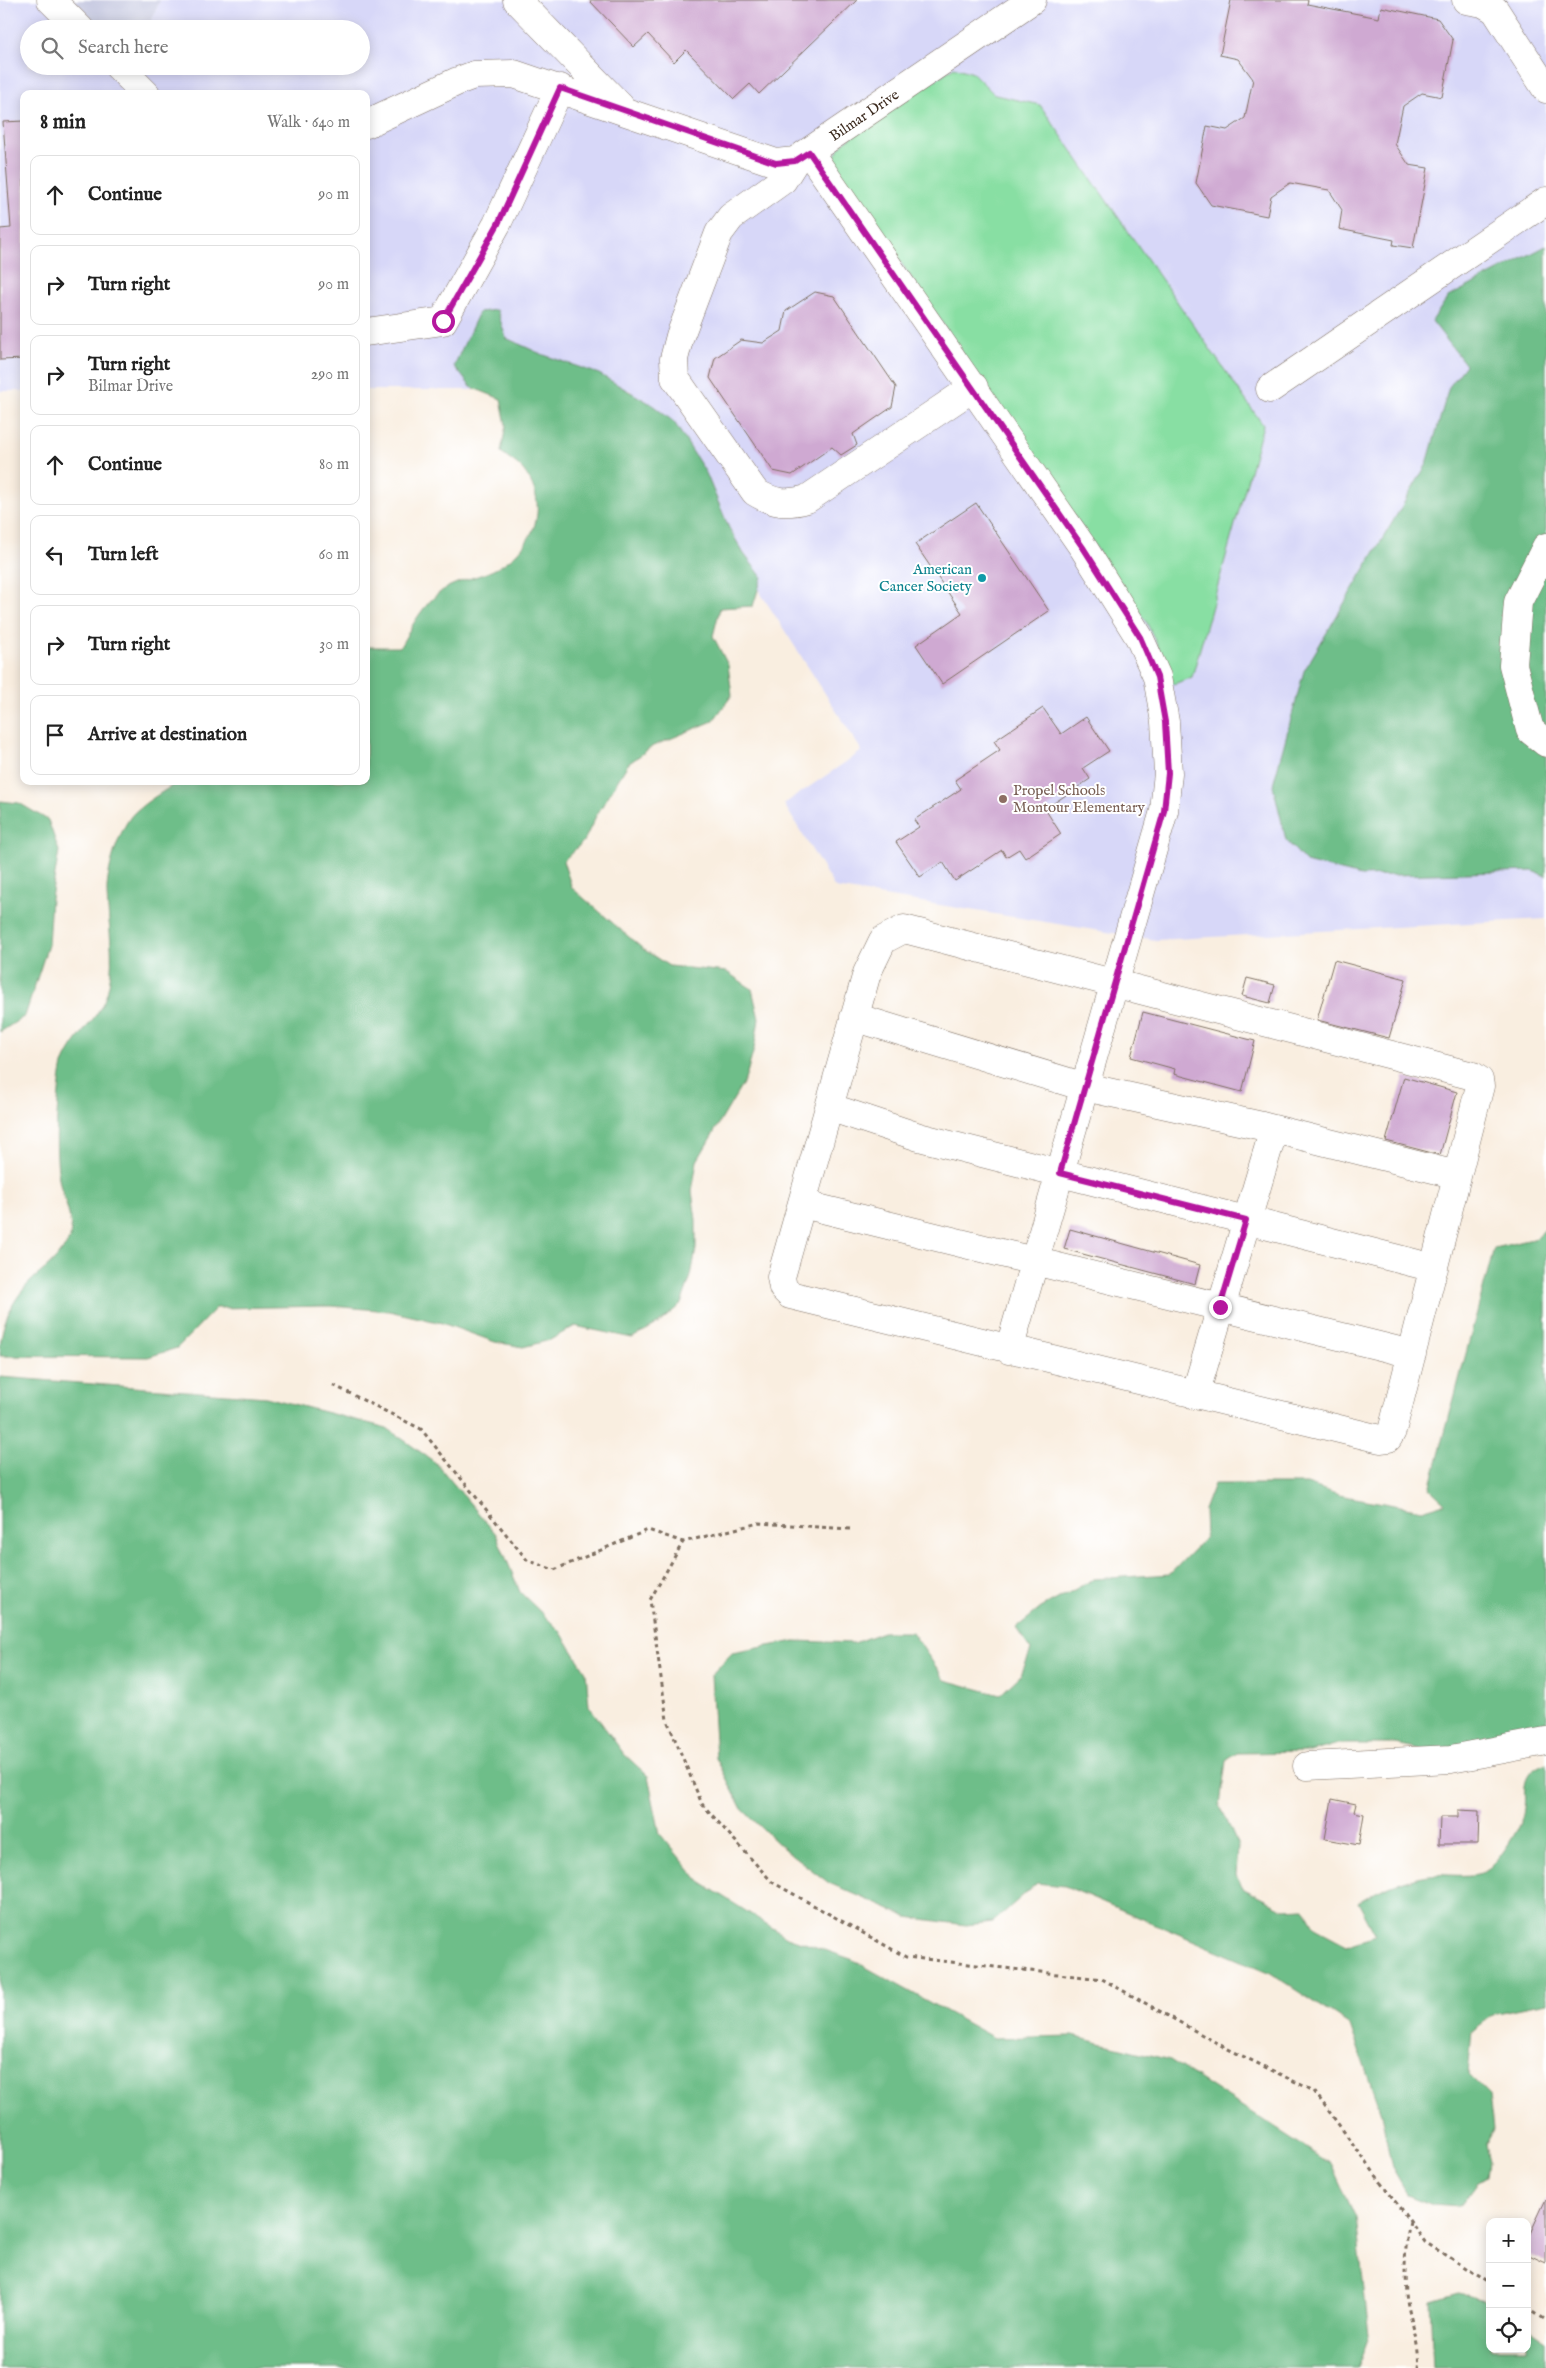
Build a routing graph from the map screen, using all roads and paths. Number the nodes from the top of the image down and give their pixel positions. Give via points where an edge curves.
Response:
1 (52, 0) edge
2 (517, 0) edge
3 (1032, 0) edge
4 (1466, 0) edge
5 (71, 20) edge
6 (127, 75) edge
7 (560, 88) junction
8 (1546, 89) edge
9 (142, 90) edge
10 (622, 109) junction
11 (370, 122) edge
12 (802, 157) junction
13 (1546, 201) edge
14 (370, 331) edge
15 (974, 387) junction
16 (1270, 390) dead end
17 (1546, 547) edge
18 (1546, 744) edge
19 (1115, 982) junction
20 (854, 1018) junction
21 (1085, 1087) junction
22 (829, 1107) junction
23 (1274, 1129) junction
24 (1060, 1173) junction
25 (1457, 1175) junction
26 (802, 1204) junction
27 (1246, 1220) junction
28 (1035, 1262) junction
29 (1434, 1268) junction
30 (1220, 1307) junction
31 (1009, 1350) junction
32 (1412, 1354) junction
33 (333, 1385) dead end
34 (1195, 1395) junction
35 (850, 1529) dead end
36 (683, 1542) junction
37 (1546, 1741) edge
38 (1307, 1766) dead end
39 (1410, 2222) junction
40 (1486, 2281) edge
41 (1531, 2311) edge
42 (1546, 2320) edge
43 (1418, 2368) edge

1 - 5 street
2 - 10 street
3 - 12 street, Bilmar Drive
4 - 8 street via 1495,10
6 - 9 street
7 - 10 street
7 - 11 street via 514,74 474,75
7 - 14 street via 498,224 443,321
10 - 12 street via 776,163
12 - 15 street
12 - 15 street via 783,180 731,217 719,233 674,359 675,378 754,492 771,501 790,504 807,499
13 - 16 street
15 - 19 street via 1140,637 1157,677 1165,722 1168,773 1165,802
17 - 18 street via 1518,602 1513,665 1530,730
19 - 20 street via 904,929 883,940 867,973
19 - 21 street
19 - 25 street via 1473,1076 1480,1086
20 - 21 street
20 - 22 street
21 - 23 street
21 - 24 street
22 - 24 street via 919,1137
22 - 26 street
23 - 25 street
23 - 27 street
24 - 27 street
24 - 28 street
25 - 29 street
26 - 28 street
26 - 31 street via 781,1277 783,1288 790,1295
27 - 29 street
27 - 30 street
28 - 30 street
28 - 31 street
29 - 32 street
30 - 32 street
30 - 34 street
31 - 34 street
32 - 34 street via 1388,1438 1380,1439
33 - 36 path via 422,1429 527,1560 554,1570 648,1530
35 - 36 path via 759,1523
36 - 39 path via 650,1600 666,1720 702,1804 772,1882 906,1957 1102,1979 1224,2047 1314,2091
37 - 38 street via 1451,1759
39 - 40 path via 1425,2242
39 - 43 path via 1406,2292 1420,2352
41 - 42 path

